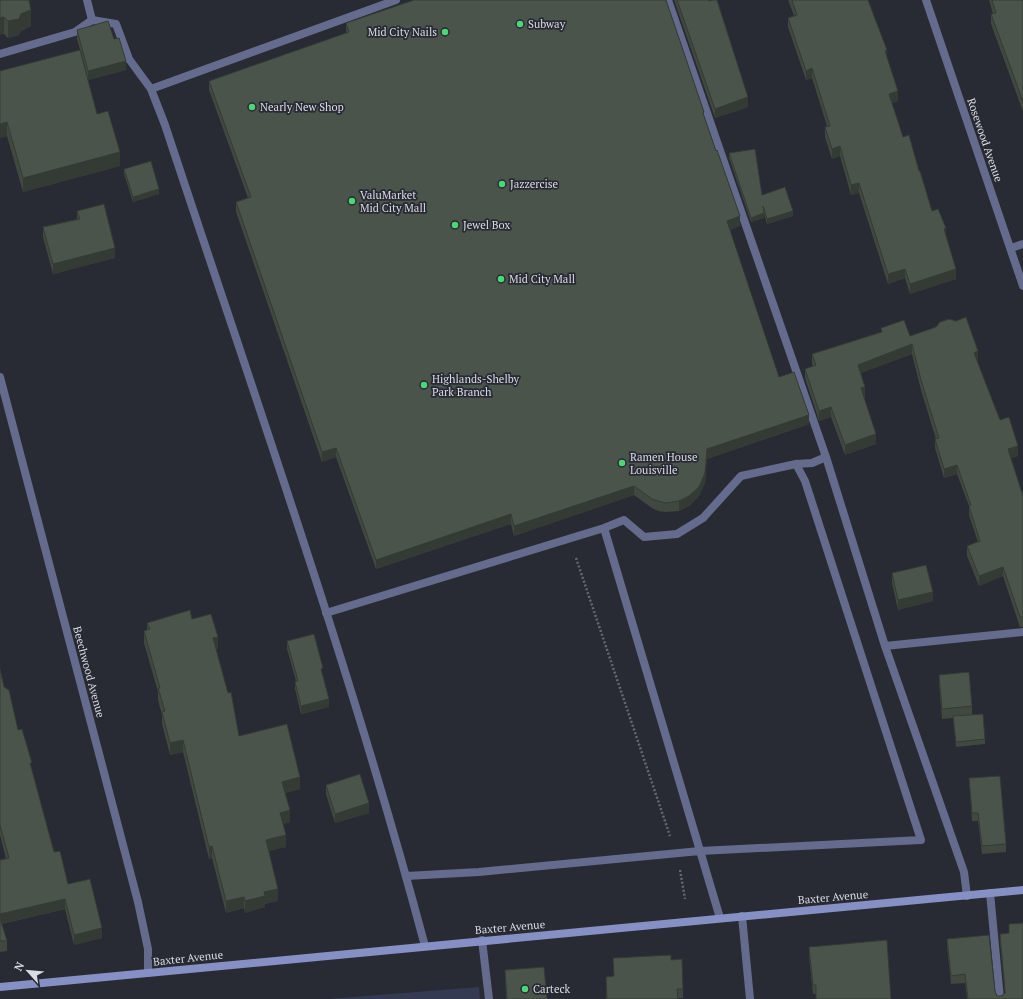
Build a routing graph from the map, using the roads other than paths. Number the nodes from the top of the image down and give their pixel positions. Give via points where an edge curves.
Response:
1 (87, 0) edge
2 (396, 0) edge
3 (668, 0) edge
4 (926, 0) edge
5 (92, 20) junction
6 (0, 54) edge
7 (151, 89) junction
8 (1023, 244) edge
9 (1011, 248) junction
10 (1023, 286) edge
11 (0, 377) edge
12 (826, 457) junction
13 (796, 464) junction
14 (604, 528) junction
15 (326, 613) junction
16 (1023, 632) edge
17 (885, 646) junction
18 (700, 851) junction
19 (406, 876) junction
20 (1023, 890) edge
21 (990, 893) junction
22 (967, 896) junction
23 (742, 916) junction
24 (720, 918) junction
25 (482, 940) junction
26 (424, 946) junction
27 (148, 973) junction
28 (0, 987) edge
29 (489, 999) edge
30 (750, 999) edge
31 (1000, 999) edge

1 - 5 street
2 - 7 street
3 - 12 street
4 - 9 street, Rosewood Avenue
5 - 6 street via 75,32
5 - 7 street via 116,24 130,59
7 - 15 street
8 - 9 street
9 - 10 street, Rosewood Avenue
11 - 27 street, Beechwood Avenue via 138,902 148,949
12 - 13 street via 812,463
12 - 17 street
13 - 14 street via 741,476 703,518 677,534 644,537 624,520
13 - 18 street via 805,481 921,840
14 - 15 street
14 - 18 street
15 - 19 street
16 - 17 street
17 - 22 street via 964,872
18 - 19 street via 479,872
18 - 24 street
19 - 26 street
20 - 21 main road, Baxter Avenue
21 - 22 main road, Baxter Avenue
21 - 31 street
22 - 23 main road, Baxter Avenue
23 - 24 main road, Baxter Avenue
23 - 30 street
24 - 25 main road, Baxter Avenue
25 - 26 main road, Baxter Avenue
25 - 29 street
26 - 27 main road, Baxter Avenue
27 - 28 main road, Baxter Avenue

